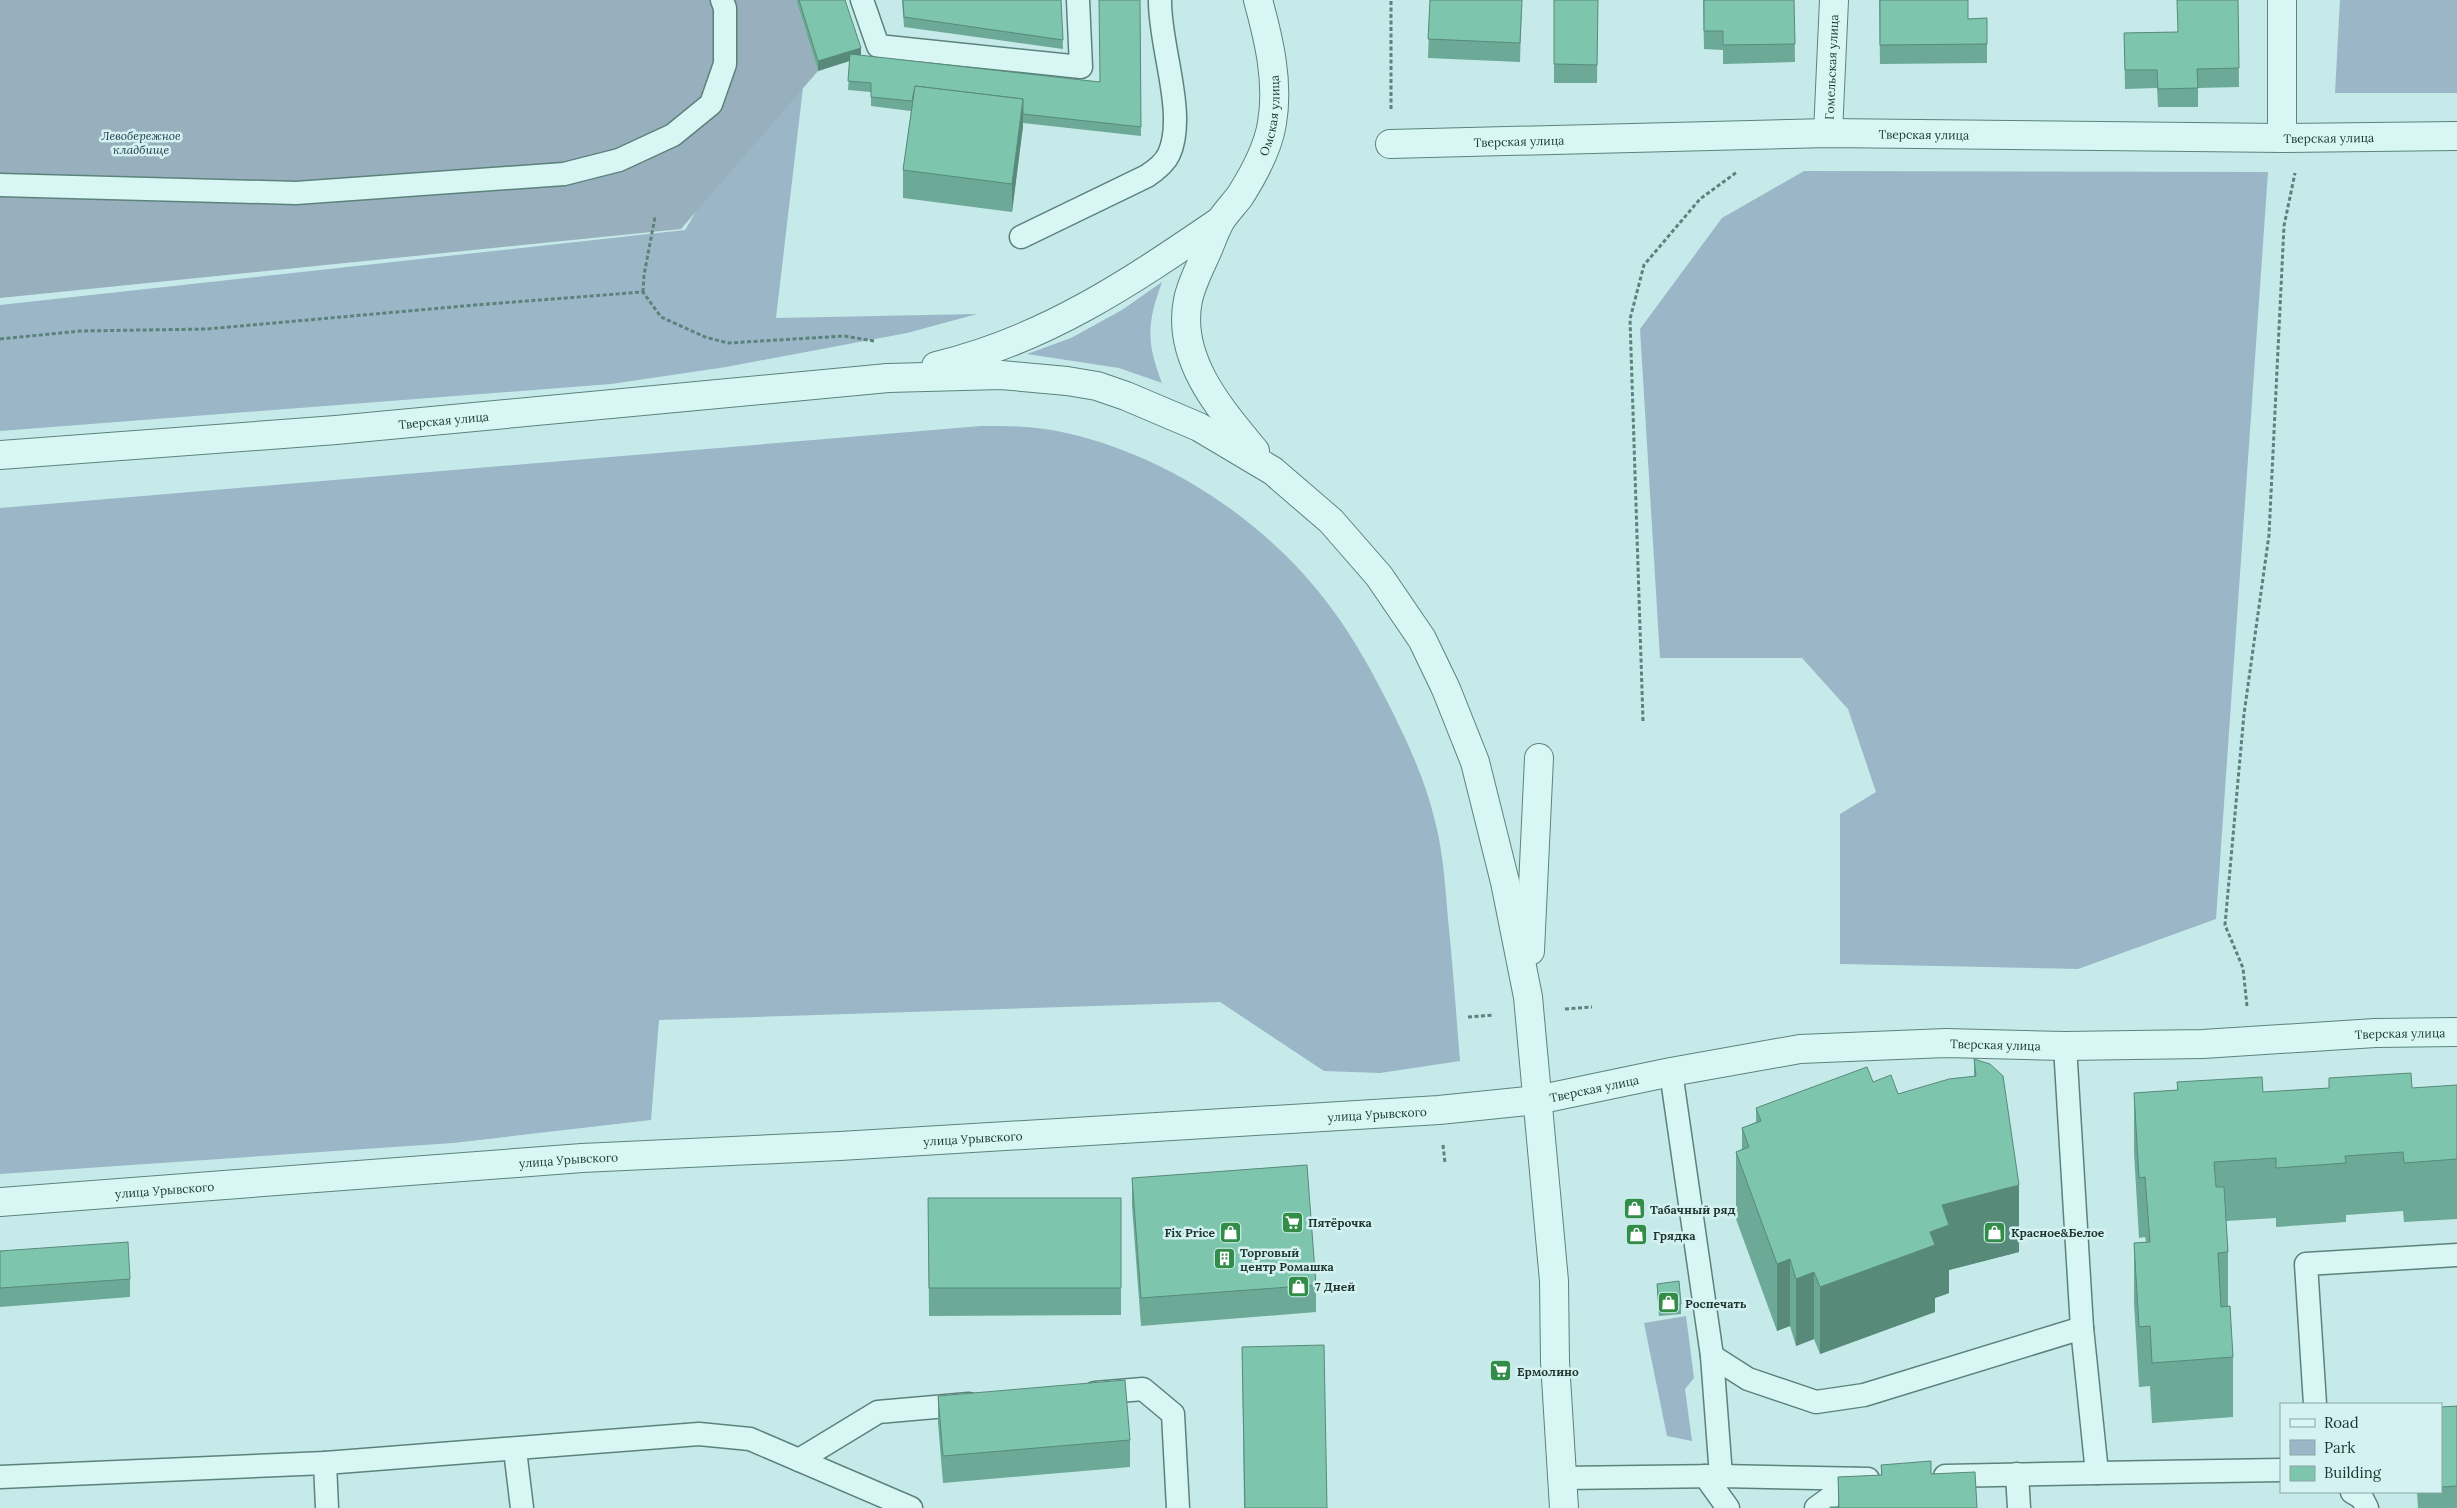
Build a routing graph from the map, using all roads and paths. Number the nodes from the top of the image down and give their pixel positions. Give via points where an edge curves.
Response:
1 (722, 0) edge
2 (862, 0) edge
3 (1078, 0) edge
4 (1160, 0) edge
5 (1258, 0) edge
6 (1391, 0) edge
7 (1834, 0) edge
8 (2282, 0) edge
9 (1828, 134) junction
10 (2457, 136) edge
11 (2292, 138) junction
12 (1390, 144) joint
13 (1745, 166) dead end
14 (0, 185) edge
15 (655, 217) dead end
16 (1222, 220) junction
17 (1021, 237) dead end
18 (644, 292) junction
19 (0, 339) edge
20 (880, 342) dead end
21 (888, 378) junction
22 (0, 455) edge
23 (1273, 471) junction
24 (1643, 721) dead end
25 (1539, 758) dead end
26 (1528, 997) junction
27 (2457, 1032) edge
28 (2252, 1043) junction
29 (2065, 1046) junction
30 (1672, 1072) junction
31 (1537, 1100) junction
32 (0, 1202) edge
33 (2457, 1255) edge
34 (2082, 1328) junction
35 (1712, 1356) junction
36 (1074, 1395) edge
37 (986, 1402) edge
38 (2315, 1403) edge
39 (515, 1450) junction
40 (799, 1460) junction
41 (325, 1463) junction
42 (2280, 1470) edge
43 (2097, 1473) junction
44 (2017, 1474) junction
45 (1713, 1476) junction
46 (0, 1477) edge
47 (1922, 1477) edge
48 (1562, 1478) junction
49 (1885, 1478) edge
50 (1856, 1479) junction
51 (2354, 1493) edge
52 (327, 1508) edge
53 (522, 1508) edge
54 (910, 1508) edge
55 (1178, 1508) edge
56 (1564, 1508) edge
57 (1728, 1508) edge
58 (1816, 1508) edge
59 (2019, 1508) edge
60 (2367, 1508) edge

1 - 14 lane via 725,8 725,64 711,104 673,135 619,160 564,174 296,192
2 - 3 lane via 878,46 1081,67
4 - 17 lane via 1175,119 1169,155 1147,176
5 - 16 street, Омская улица via 1268,36 1275,86 1272,124 1258,165
6 - 12 path
7 - 9 street, Гомельская улица
8 - 11 street
9 - 11 street, Тверская улица
9 - 12 street, Тверская улица
10 - 11 street, Тверская улица
11 - 28 path via 2284,226 2269,535 2244,714 2226,925 2243,968
13 - 24 path via 1700,199 1644,265 1630,319
15 - 18 path
16 - 21 street via 1130,282 1058,323 954,362
16 - 23 street via 1199,268 1188,301 1186,330 1192,356 1203,381 1224,414
18 - 19 path via 207,329 80,331
18 - 20 path via 661,317 728,343 844,336
21 - 22 street, Тверская улица via 336,430
21 - 23 street via 1001,375 1097,386 1199,427
23 - 26 street via 1331,521 1364,558 1409,618 1434,661 1475,762 1505,882
25 - 26 street
26 - 31 street
27 - 28 street, Тверская улица via 2375,1033
28 - 29 street, Тверская улица
29 - 30 street, Тверская улица via 1946,1043 1800,1049
29 - 34 lane
30 - 31 street, Тверская улица
30 - 35 lane
31 - 32 street, улица Урывского via 1439,1110 582,1158
31 - 48 street via 1554,1281
33 - 38 lane via 2306,1264
34 - 35 lane via 1864,1394 1816,1402 1748,1379
34 - 43 lane
35 - 45 lane
36 - 55 lane via 1143,1389 1173,1414
37 - 40 lane via 878,1412
39 - 40 lane via 699,1434 750,1439
39 - 41 lane
39 - 53 lane
40 - 54 lane
41 - 46 lane
41 - 52 lane
42 - 43 lane
43 - 44 lane
44 - 47 lane
44 - 59 lane
45 - 48 lane
45 - 50 lane
45 - 57 lane
48 - 56 street
49 - 50 lane
50 - 58 lane
51 - 60 lane via 2362,1498

